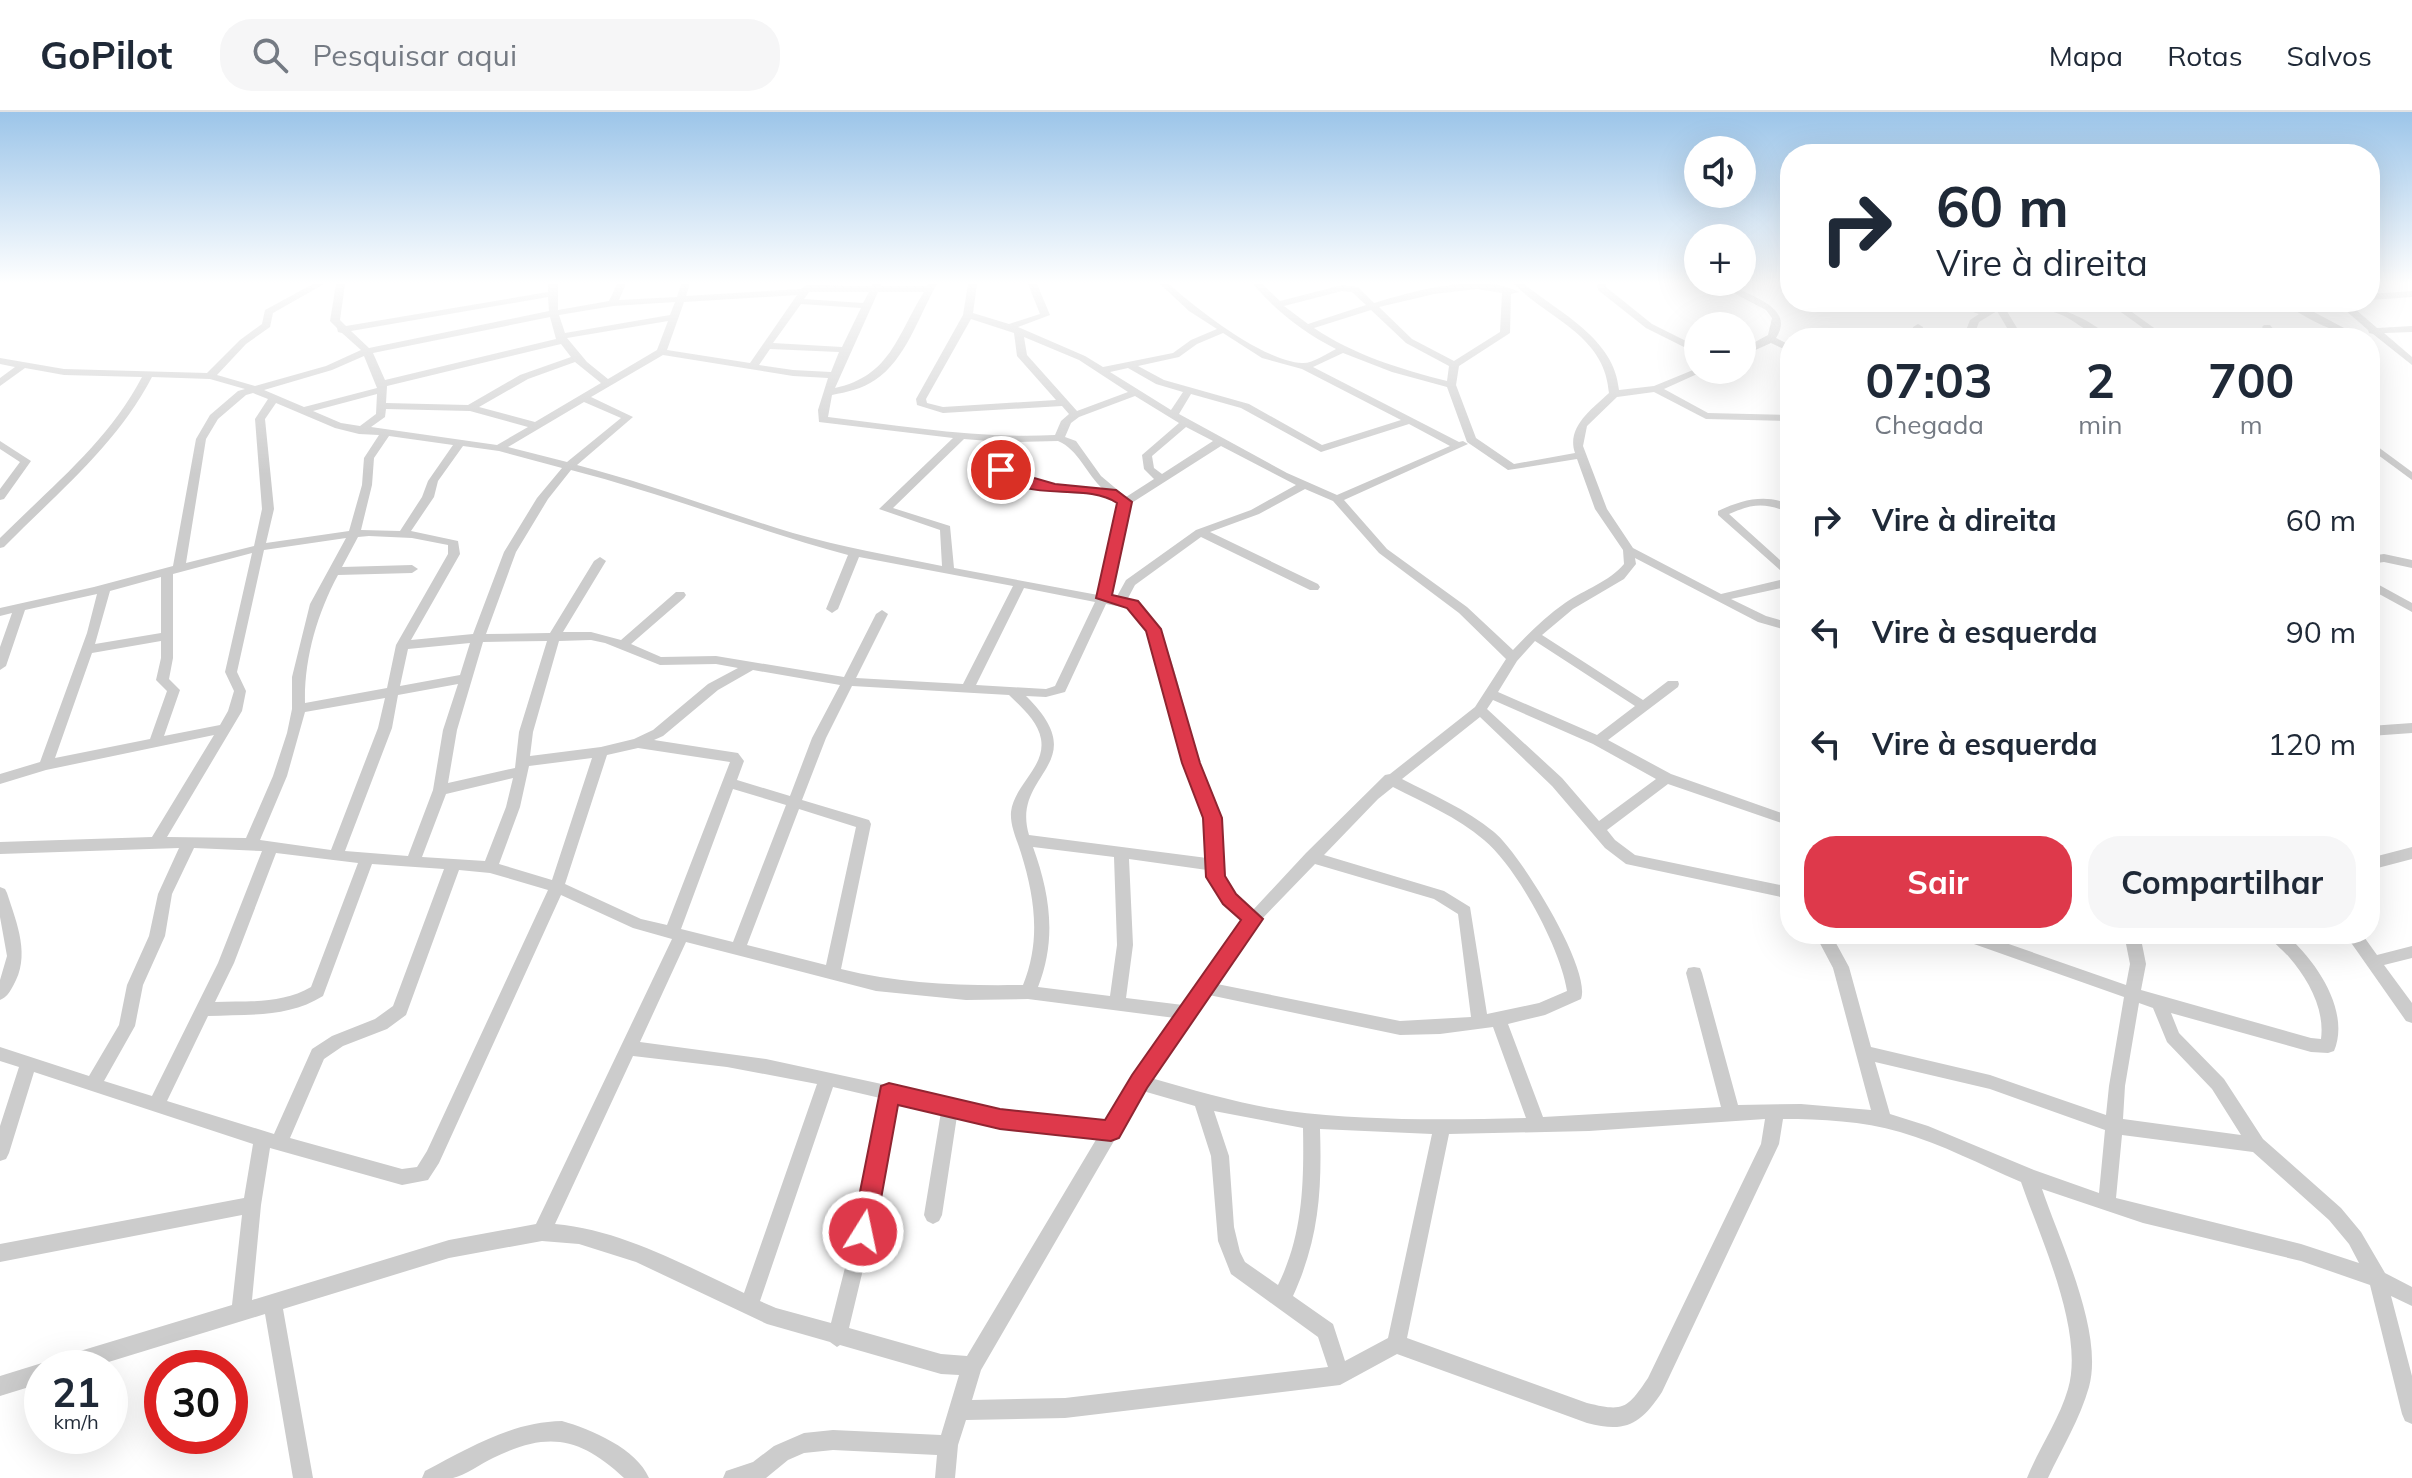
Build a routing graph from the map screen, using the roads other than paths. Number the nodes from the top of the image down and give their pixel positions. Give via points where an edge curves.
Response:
1 (237, 348) edge
2 (363, 348) edge
3 (383, 348) edge
4 (524, 348) edge
5 (567, 348) edge
6 (663, 348) edge
7 (766, 348) edge
8 (802, 348) edge
9 (896, 348) edge
10 (950, 348) edge
11 (1019, 348) edge
12 (1053, 348) edge
13 (1186, 348) edge
14 (1252, 348) edge
15 (1338, 348) edge
16 (1422, 348) edge
17 (1481, 348) edge
18 (1593, 348) edge
19 (2393, 348) edge
20 (848, 350) joint
21 (1342, 350) junction
22 (367, 351) junction
23 (661, 352) junction
24 (575, 359) junction
25 (0, 361) edge
26 (2412, 362) edge
27 (1128, 364) junction
28 (1454, 365) junction
29 (22, 366) junction
30 (753, 366) junction
31 (1305, 367) junction
32 (1103, 370) junction
33 (148, 375) junction
34 (833, 375) junction
35 (210, 376) junction
36 (1684, 377) edge
37 (0, 383) edge
38 (380, 383) junction
39 (608, 384) junction
40 (1451, 385) junction
41 (255, 389) junction
42 (1656, 389) junction
43 (1189, 390) junction
44 (827, 393) junction
45 (1134, 393) junction
46 (1614, 394) junction
47 (275, 397) junction
48 (584, 398) junction
49 (1065, 403) junction
50 (381, 406) junction
51 (470, 408) junction
52 (305, 410) junction
53 (1075, 415) junction
54 (1173, 415) junction
55 (1780, 418) edge
56 (1409, 421) junction
57 (1186, 422) junction
58 (534, 425) junction
59 (359, 431) junction
60 (385, 434) junction
61 (961, 436) junction
62 (1059, 438) junction
63 (1007, 440) junction
64 (1471, 440) junction
65 (1221, 441) junction
66 (460, 443) junction
67 (0, 444) edge
68 (1459, 446) junction
69 (499, 448) junction
70 (2380, 452) edge
71 (1581, 455) junction
72 (569, 466) junction
73 (2412, 477) edge
74 (1160, 478) junction
75 (1306, 484) junction
76 (1111, 493) junction
77 (0, 497) edge
78 (1337, 499) junction
79 (1125, 502) junction
80 (1780, 502) edge
81 (405, 532) junction
82 (1200, 532) junction
83 (354, 533) junction
84 (0, 545) edge
85 (257, 550) junction
86 (1629, 550) junction
87 (855, 553) junction
88 (2380, 559) edge
89 (600, 561) dead end
90 (2412, 564) edge
91 (1780, 566) edge
92 (412, 569) dead end
93 (173, 570) junction
94 (336, 571) junction
95 (948, 571) junction
96 (1021, 583) junction
97 (1780, 584) edge
98 (1314, 587) dead end
99 (105, 588) junction
100 (2380, 590) edge
101 (680, 595) dead end
102 (1103, 598) junction
103 (1719, 598) junction
104 (1121, 601) junction
105 (20, 607) junction
106 (2412, 608) edge
107 (832, 609) dead end
108 (0, 612) edge
109 (882, 614) dead end
110 (1780, 624) edge
111 (1534, 635) junction
112 (166, 636) junction
113 (554, 637) junction
114 (478, 638) junction
115 (402, 645) junction
116 (622, 645) junction
117 (90, 649) junction
118 (1513, 658) junction
119 (0, 666) edge
120 (749, 667) junction
121 (466, 678) junction
122 (849, 682) junction
123 (1673, 684) dead end
124 (967, 689) junction
125 (1012, 691) junction
126 (390, 693) junction
127 (1490, 693) junction
128 (1645, 707) junction
129 (299, 709) junction
130 (1480, 710) junction
131 (226, 728) junction
132 (2412, 728) edge
133 (2380, 730) edge
134 (1598, 741) junction
135 (155, 743) junction
136 (638, 743) junction
137 (601, 752) junction
138 (46, 765) junction
139 (523, 766) junction
140 (1666, 778) junction
141 (0, 779) edge
142 (1390, 779) junction
143 (731, 783) junction
144 (440, 790) junction
145 (795, 805) junction
146 (1780, 818) edge
147 (1597, 830) junction
148 (1024, 840) junction
149 (156, 842) junction
150 (189, 843) junction
151 (251, 844) junction
152 (271, 846) junction
153 (0, 848) edge
154 (1121, 853) junction
155 (2412, 853) edge
156 (336, 856) junction
157 (1311, 857) junction
158 (367, 859) junction
159 (413, 861) junction
160 (2380, 861) edge
161 (454, 863) junction
162 (1214, 865) junction
163 (490, 867) junction
164 (557, 887) junction
165 (1780, 891) edge
166 (0, 893) edge
167 (1253, 919) junction
168 (677, 934) junction
169 (1828, 944) edge
170 (2018, 944) edge
171 (2134, 944) edge
172 (2284, 944) edge
173 (2360, 944) edge
174 (738, 949) junction
175 (2412, 952) edge
176 (2372, 962) junction
177 (833, 971) junction
178 (1694, 973) dead end
179 (1206, 988) junction
180 (1028, 992) junction
181 (0, 993) edge
182 (2135, 995) junction
183 (1117, 1002) junction
184 (2159, 1003) junction
185 (204, 1009) junction
186 (1189, 1013) junction
187 (2412, 1016) edge
188 (1498, 1018) junction
189 (1480, 1021) junction
190 (628, 1048) junction
191 (1863, 1052) junction
192 (0, 1054) edge
193 (28, 1064) junction
194 (827, 1079) junction
195 (1139, 1082) junction
196 (93, 1085) junction
197 (889, 1093) junction
198 (1202, 1101) junction
199 (156, 1105) junction
200 (950, 1109) junction
201 (1775, 1113) junction
202 (1732, 1114) junction
203 (1311, 1121) junction
204 (1883, 1121) junction
205 (1537, 1124) junction
206 (2114, 1126) junction
207 (1442, 1127) junction
208 (1111, 1131) junction
209 (272, 1140) junction
210 (2257, 1145) junction
211 (0, 1153) edge
212 (2028, 1176) junction
213 (2107, 1204) junction
214 (252, 1205) junction
215 (933, 1215) dead end
216 (542, 1232) junction
217 (0, 1253) edge
218 (2377, 1277) junction
219 (2412, 1297) edge
220 (1282, 1298) junction
221 (272, 1302) junction
222 (749, 1305) junction
223 (241, 1311) junction
224 (837, 1337) junction
225 (1396, 1344) junction
226 (115, 1350) edge
227 (972, 1366) junction
228 (1340, 1375) junction
229 (24, 1379) edge
230 (0, 1386) edge
231 (957, 1410) junction
232 (2412, 1414) edge
233 (948, 1445) junction
234 (758, 1474) edge
235 (303, 1478) edge
236 (432, 1478) edge
237 (639, 1478) edge
238 (733, 1478) edge
239 (945, 1478) edge
240 (2037, 1478) edge

1 - 35 street
2 - 22 street
3 - 22 street
4 - 38 street
5 - 24 street
6 - 23 street
7 - 30 street
8 - 20 street
9 - 44 street via 881,373 859,386
10 - 49 street via 922,405 943,410
11 - 49 street
12 - 32 street
13 - 27 street via 1176,355
14 - 31 street
15 - 21 street
16 - 28 street
17 - 28 street
18 - 46 street via 1606,358 1615,379
19 - 26 street
20 - 34 street
21 - 31 street
21 - 40 street via 1381,368
22 - 38 street
22 - 41 street
23 - 30 street
23 - 39 street
24 - 39 street
24 - 51 street via 524,377
25 - 29 street
27 - 32 street
27 - 43 street via 1160,382
28 - 40 street
29 - 33 street
29 - 37 street
30 - 34 street
31 - 56 street
32 - 45 street
33 - 35 street
33 - 84 street via 110,432
34 - 44 street
35 - 41 street
36 - 42 street
38 - 50 street
38 - 52 street
39 - 48 street
40 - 64 street
41 - 47 street
41 - 93 street via 229,402 201,439
42 - 46 street
42 - 55 street via 1706,416
43 - 54 street
43 - 56 street via 1245,406 1321,449
44 - 61 street via 820,415 832,423
45 - 53 street
45 - 54 street
46 - 71 street via 1582,425
47 - 52 street
47 - 85 street via 260,419 268,509
48 - 58 street
48 - 72 street via 628,417
49 - 53 street
50 - 51 street
50 - 59 street via 381,415
51 - 58 street
52 - 59 street
53 - 62 street
54 - 57 street
56 - 68 street
57 - 65 street
57 - 74 street via 1147,455 1149,469
58 - 69 street
59 - 60 street
60 - 66 street
60 - 83 street via 369,458
61 - 63 street
61 - 95 street via 885,509 946,528
62 - 63 street
62 - 76 street via 1072,443
63 - 76 street via 1001,470 1009,477
64 - 68 street
64 - 71 street via 1512,468
65 - 74 street
65 - 75 street
66 - 69 street
66 - 81 street
67 - 77 street via 26,461
68 - 78 street
69 - 72 street
70 - 73 street
71 - 86 street via 1597,501
72 - 87 street
72 - 114 street via 510,552
74 - 79 street
75 - 78 street
75 - 82 street via 1255,512
76 - 79 street
78 - 118 street via 1383,551 1452,601
79 - 102 street
80 - 91 street via 1722,513
81 - 83 street
81 - 115 street via 456,547
82 - 98 street
82 - 104 street via 1130,583
83 - 85 street
83 - 94 street
85 - 93 street
85 - 131 street via 231,672 240,691
86 - 103 street
86 - 111 street via 1630,564 1620,576 1569,606
87 - 95 street
87 - 107 street
88 - 90 street
89 - 113 street
92 - 94 street
93 - 99 street
93 - 112 street
94 - 129 street via 316,604 309,629 298,677
95 - 96 street
96 - 102 street
96 - 124 street
97 - 103 street
99 - 105 street
99 - 117 street
100 - 106 street
101 - 116 street
102 - 104 street
102 - 125 street via 1060,689
103 - 110 street
104 - 162 street via 1140,611 1161,646 1191,763 1213,818
105 - 108 street
105 - 119 street
109 - 122 street
111 - 118 street
111 - 128 street
112 - 117 street
112 - 135 street via 162,680 174,690
113 - 114 street
113 - 116 street via 591,636
113 - 139 street via 526,732
114 - 115 street
114 - 121 street
115 - 126 street
116 - 120 street via 660,661 716,660
117 - 138 street
118 - 127 street
120 - 122 street
120 - 136 street
121 - 126 street
121 - 144 street
122 - 124 street
122 - 145 street via 819,738
123 - 128 street
124 - 125 street
125 - 148 street via 1039,720 1048,741 1021,798 1018,813
126 - 129 street
126 - 156 street via 385,728
127 - 130 street
127 - 134 street
128 - 134 street
129 - 151 street via 280,776
130 - 142 street
130 - 147 street via 1557,782
131 - 135 street
131 - 149 street
132 - 133 street
134 - 140 street
135 - 138 street
136 - 137 street
136 - 143 street via 733,756 737,761
137 - 139 street
137 - 164 street
138 - 141 street
139 - 144 street
139 - 163 street
140 - 146 street
140 - 147 street
142 - 157 street
142 - 188 street via 1496,841 1568,959 1575,994 1565,1002
143 - 145 street
143 - 168 street
144 - 159 street
145 - 174 street
145 - 177 street via 864,824
147 - 165 street via 1631,860
148 - 154 street
148 - 180 street via 1041,898 1044,947
149 - 150 street
149 - 153 street
150 - 151 street
150 - 196 street via 165,894 127,1026
151 - 152 street
152 - 156 street
152 - 185 street
154 - 162 street
154 - 183 street via 1125,945
155 - 160 street
156 - 158 street
157 - 167 street
157 - 189 street via 1439,895 1465,911
158 - 159 street
158 - 185 street via 317,991 289,1003
159 - 161 street
161 - 163 street
161 - 209 street via 400,1010 383,1024 328,1044 318,1054
162 - 167 street via 1221,889
163 - 164 street
164 - 168 street via 638,924
164 - 209 street via 422,1174 402,1177
166 - 181 street via 15,933 17,961
167 - 179 street
168 - 174 street
168 - 190 street
169 - 191 street via 1841,967
170 - 182 street
171 - 182 street
172 - 184 street via 2325,1002 2332,1033 2328,1046
173 - 176 street
174 - 177 street
175 - 176 street
176 - 187 street
177 - 180 street via 905,989
178 - 202 street
179 - 186 street
179 - 189 street via 1400,1028
180 - 183 street
182 - 184 street
182 - 206 street
183 - 186 street
184 - 210 street via 2173,1037 2218,1084
185 - 199 street
186 - 195 street
188 - 189 street
188 - 205 street
190 - 194 street via 693,1054
190 - 216 street
191 - 204 street
191 - 206 street via 1990,1082
192 - 193 street
193 - 196 street
193 - 211 street
194 - 197 street
194 - 222 street
195 - 198 street
195 - 208 street
196 - 199 street
197 - 200 street
197 - 224 street
198 - 203 street
198 - 220 street via 1220,1157 1221,1206 1231,1256 1238,1268
199 - 209 street
200 - 208 street
200 - 215 street
201 - 202 street
201 - 204 street via 1858,1115
201 - 225 street via 1770,1144 1744,1202 1637,1413 1614,1420 1587,1413
202 - 205 street
203 - 207 street
203 - 220 street via 1306,1247
204 - 212 street via 1911,1127
205 - 207 street
206 - 210 street
206 - 213 street
207 - 225 street
208 - 227 street
209 - 214 street
210 - 218 street via 2335,1214
212 - 213 street
212 - 240 street via 2082,1355 2073,1401
213 - 218 street
214 - 217 street
214 - 223 street
216 - 221 street via 449,1249
216 - 222 street via 579,1235 639,1254
218 - 219 street
218 - 232 street
220 - 228 street via 1326,1331
221 - 223 street
221 - 235 street
222 - 224 street
223 - 226 street
224 - 227 street via 941,1364
225 - 228 street
227 - 231 street
228 - 231 street via 1065,1408
229 - 230 street
231 - 233 street
233 - 234 street via 804,1443 781,1453
233 - 239 street
234 - 238 street
236 - 237 street via 520,1435 555,1428 587,1436

